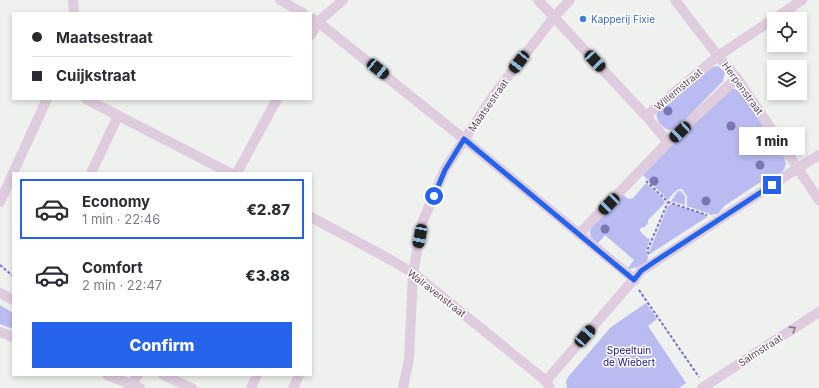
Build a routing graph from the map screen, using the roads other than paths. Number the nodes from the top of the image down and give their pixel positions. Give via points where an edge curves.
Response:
1 (73, 0) edge
2 (280, 0) edge
3 (343, 0) edge
4 (538, 0) edge
5 (570, 0) edge
6 (675, 0) edge
7 (802, 0) edge
8 (74, 12) edge
9 (301, 12) edge
10 (554, 17) junction
11 (315, 20) edge
12 (312, 31) edge
13 (718, 56) junction
14 (737, 78) junction
15 (47, 100) edge
16 (88, 100) edge
17 (276, 100) edge
18 (118, 116) junction
19 (646, 116) junction
20 (464, 139) junction
21 (668, 142) junction
22 (819, 155) edge
23 (798, 169) junction
24 (92, 171) dead end
25 (13, 172) edge
26 (228, 172) edge
27 (238, 172) edge
28 (12, 175) edge
29 (819, 200) edge
30 (0, 202) edge
31 (312, 218) edge
32 (580, 234) junction
33 (413, 273) junction
34 (634, 280) junction
35 (0, 293) edge
36 (12, 299) edge
37 (819, 312) edge
38 (0, 332) edge
39 (12, 337) edge
40 (109, 376) edge
41 (138, 376) edge
42 (165, 376) edge
43 (257, 376) edge
44 (299, 376) edge
45 (548, 385) edge
46 (134, 387) edge
47 (703, 387) edge
48 (192, 388) edge
49 (251, 388) edge
50 (293, 388) edge
51 (403, 388) edge

1 - 8 street
2 - 9 street
3 - 11 street
4 - 10 street
5 - 10 street, Maatsestraat
6 - 13 street, Herpenstraat
7 - 13 street, Willemstraat
10 - 19 street
10 - 20 street, Maatsestraat via 493,96
11 - 12 street
11 - 20 street
13 - 14 street, Herpenstraat
13 - 19 street, Willemstraat
14 - 21 street
14 - 23 street, Herpenstraat
15 - 25 street
16 - 18 street
17 - 27 street
18 - 24 street
18 - 26 street
19 - 21 street, Willemstraat
20 - 32 street
20 - 33 street, Maatsestraat via 445,170 422,224
21 - 32 street
22 - 23 street
23 - 29 street, Herpenstraat
23 - 34 street via 654,262 641,271
28 - 30 street
31 - 33 street, Walravenstraat
32 - 34 street
33 - 45 street, Walravenstraat
33 - 51 street, Maatsestraat via 409,359
34 - 45 street
35 - 36 street
47 -> 37 street, Salmstraat
38 - 39 street
40 - 46 street
41 - 46 street
42 - 48 street
43 - 49 street
44 - 50 street

